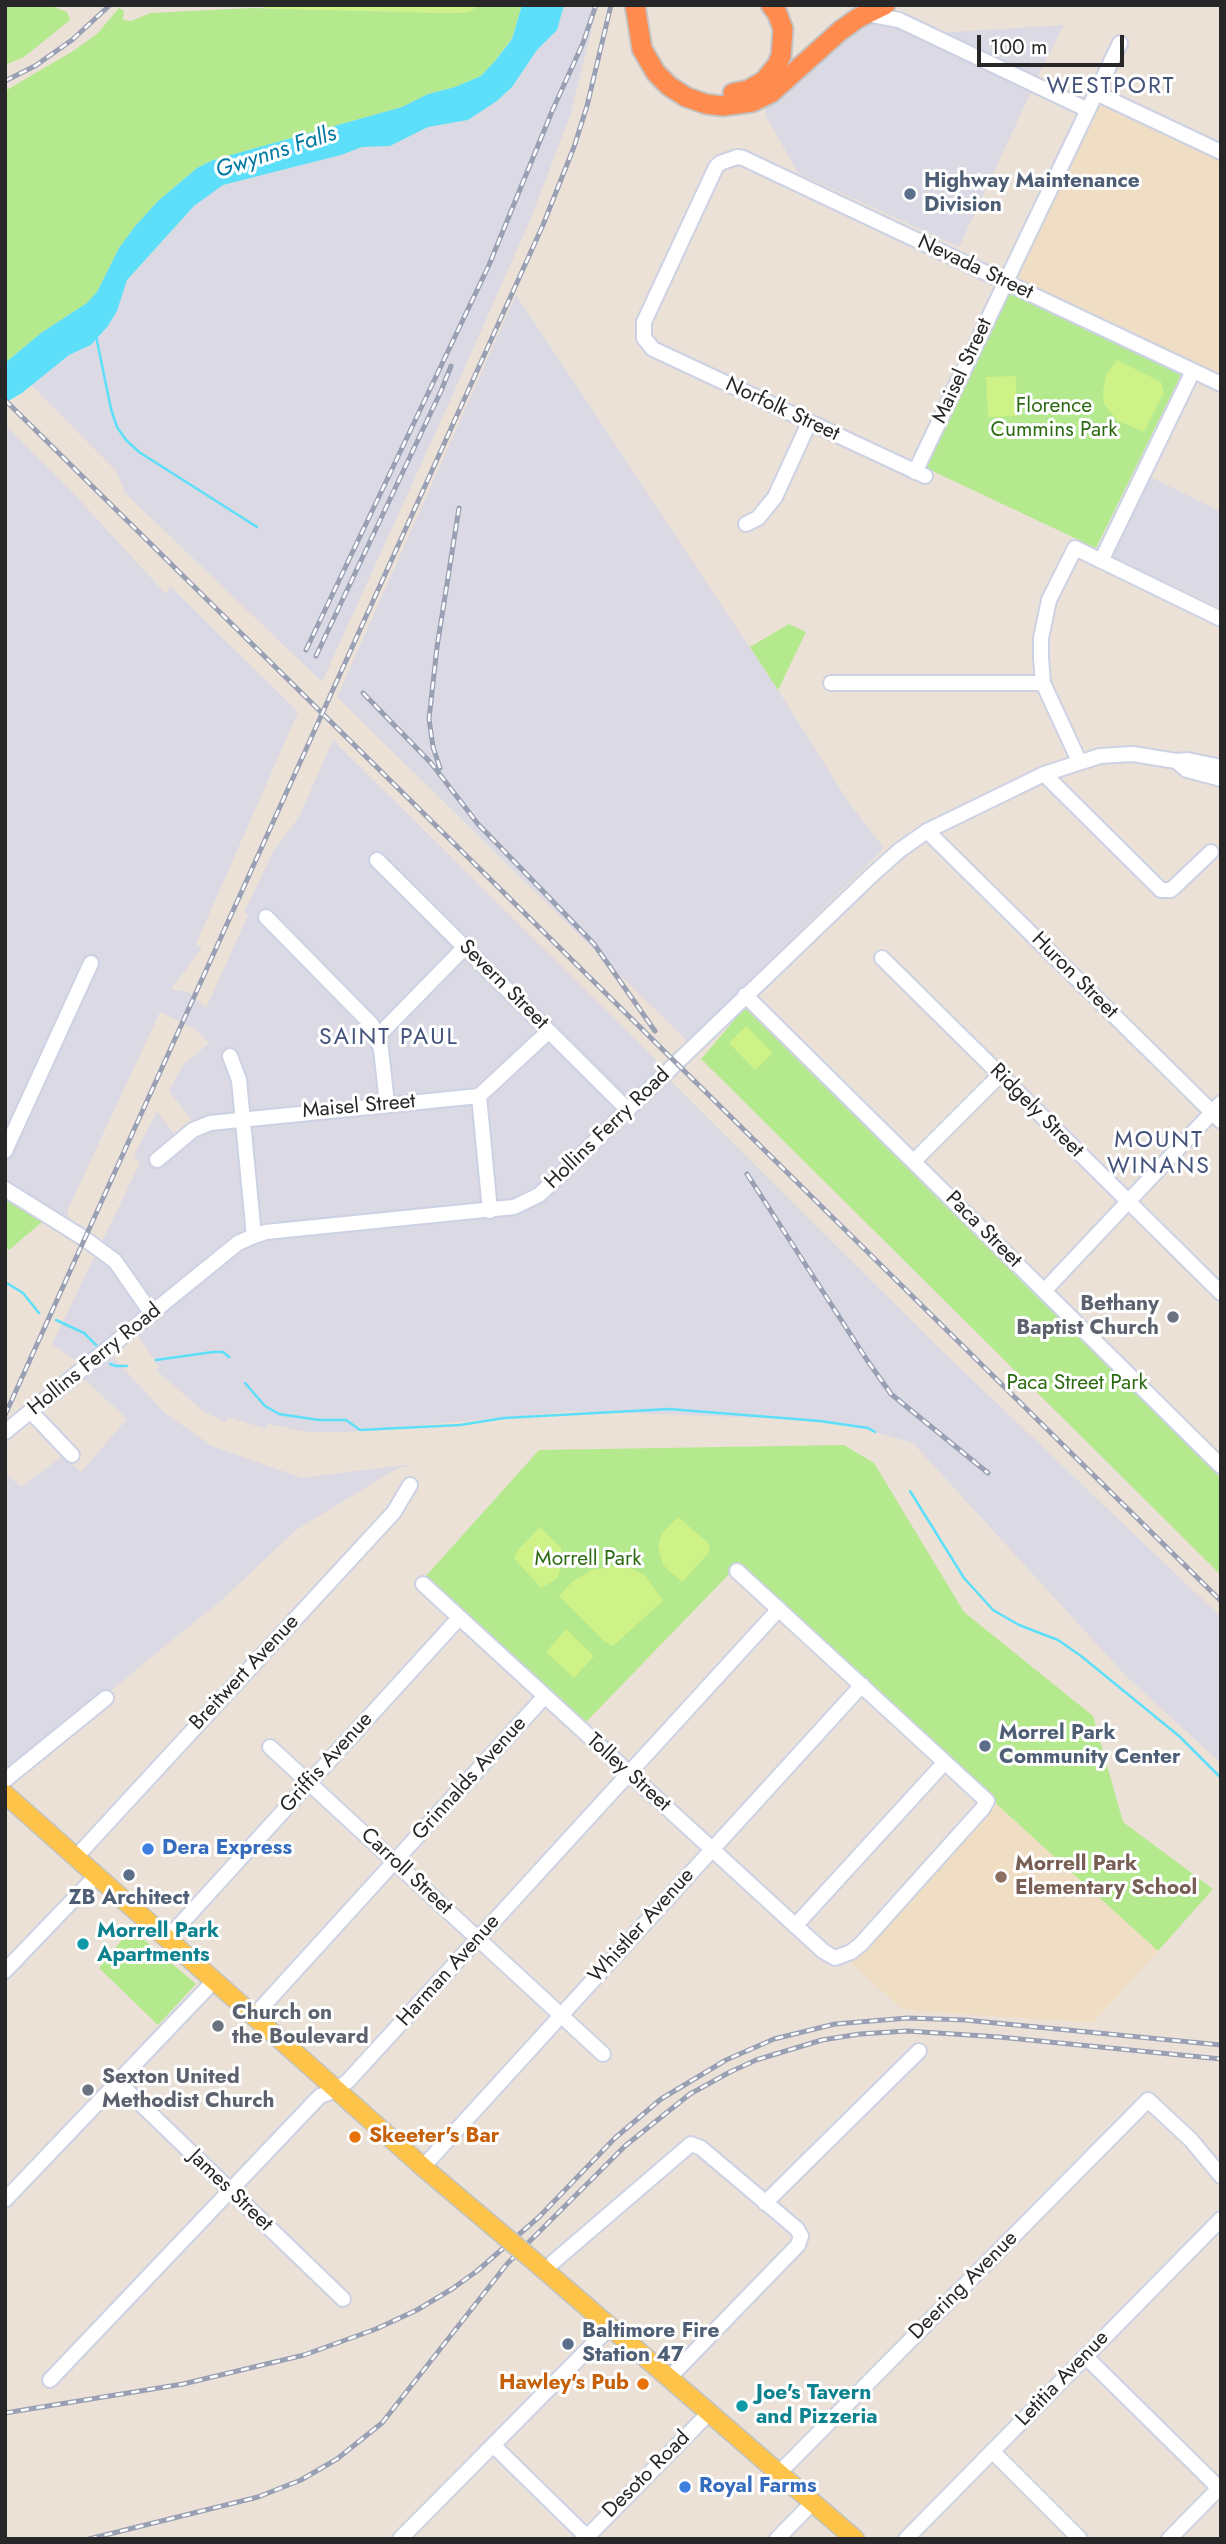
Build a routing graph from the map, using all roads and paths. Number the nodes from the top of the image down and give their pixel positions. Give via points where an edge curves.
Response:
1 (635, 5) edge
2 (646, 5) edge
3 (771, 5) edge
4 (885, 5) edge
5 (866, 14) junction
6 (1120, 43) dead end
7 (1096, 93) junction
8 (1088, 110) junction
9 (1221, 152) edge
10 (1005, 282) junction
11 (644, 338) joint
12 (1193, 371) junction
13 (1221, 384) edge
14 (809, 423) junction
15 (920, 474) joint
16 (746, 524) dead end
17 (1101, 561) junction
18 (1221, 619) edge
19 (831, 683) dead end
20 (1043, 683) junction
21 (1079, 761) junction
22 (1176, 761) junction
23 (1221, 767) edge
24 (1044, 774) junction
25 (1221, 779) edge
26 (927, 831) junction
27 (1211, 852) dead end
28 (377, 860) dead end
29 (266, 917) dead end
30 (465, 947) junction
31 (881, 958) dead end
32 (91, 963) dead end
33 (745, 995) junction
34 (549, 1031) junction
35 (378, 1036) junction
36 (230, 1056) dead end
37 (1000, 1075) junction
38 (479, 1096) junction
39 (387, 1104) junction
40 (628, 1110) junction
41 (1218, 1112) edge
42 (244, 1119) junction
43 (5, 1151) edge
44 (157, 1160) dead end
45 (914, 1161) junction
46 (5, 1189) edge
47 (1130, 1203) junction
48 (489, 1211) junction
49 (254, 1236) junction
50 (1044, 1291) junction
51 (1221, 1293) edge
52 (152, 1314) junction
53 (31, 1412) junction
54 (5, 1432) edge
55 (72, 1455) dead end
56 (1221, 1466) edge
57 (410, 1485) dead end
58 (737, 1571) dead end
59 (423, 1584) dead end
60 (779, 1609) junction
61 (459, 1618) junction
62 (862, 1685) junction
63 (545, 1696) junction
64 (106, 1698) dead end
65 (270, 1747) dead end
66 (945, 1762) junction
67 (629, 1773) junction
68 (5, 1780) edge
69 (309, 1783) junction
70 (5, 1794) edge
71 (712, 1850) junction
72 (76, 1857) junction
73 (394, 1862) junction
74 (96, 1875) junction
75 (795, 1926) junction
76 (478, 1938) junction
77 (167, 1939) junction
78 (5, 1972) edge
79 (214, 1981) junction
80 (561, 2015) junction
81 (254, 2016) junction
82 (919, 2051) dead end
83 (603, 2053) dead end
84 (118, 2082) junction
85 (336, 2090) junction
86 (423, 2167) junction
87 (1221, 2176) edge
88 (231, 2191) junction
89 (5, 2200) edge
90 (765, 2203) junction
91 (1221, 2219) edge
92 (542, 2268) junction
93 (343, 2300) dead end
94 (610, 2327) junction
95 (1086, 2356) junction
96 (670, 2378) junction
97 (50, 2380) dead end
98 (710, 2412) junction
99 (493, 2445) junction
100 (992, 2451) junction
101 (779, 2473) junction
102 (1220, 2488) edge
103 (813, 2502) junction
104 (587, 2538) edge
105 (400, 2539) edge
106 (777, 2539) edge
107 (855, 2539) edge
108 (906, 2539) edge
109 (1080, 2539) edge
110 (1169, 2539) edge

1 - 5 highway via 642,49 656,73 686,97 723,106 771,93 828,40
2 - 3 highway via 654,44 672,73 700,89 728,93 764,81 782,56 784,37
4 - 5 highway
5 - 8 street via 899,20
6 - 7 street, Maisel Street
7 - 8 street, Maisel Street
7 - 9 street
8 - 10 street, Maisel Street
10 - 11 street, Nevada Street via 743,158 728,160 716,167 644,322
10 - 12 street, Nevada Street
10 - 15 street, Maisel Street
11 - 14 street, Norfolk Street via 653,349
12 - 13 street, Nevada Street
12 - 17 street
14 - 15 street, Norfolk Street
14 - 16 street via 768,509
17 - 18 street
17 - 20 street via 1074,548 1055,586 1044,618
19 - 20 street
20 - 21 street
21 - 22 street, Hollins Ferry Road via 1124,753
21 - 24 street, Hollins Ferry Road
22 - 23 street, Hollins Ferry Road
22 - 25 street, Hollins Ferry Road via 1187,770
24 - 26 street, Hollins Ferry Road
24 - 27 street via 1166,891
26 - 33 street, Hollins Ferry Road via 873,874
26 - 41 street, Huron Street
28 - 30 street, Severn Street
29 - 35 street
30 - 34 street, Severn Street
30 - 35 street
31 - 37 street, Ridgely Street
32 - 43 street
33 - 40 street, Hollins Ferry Road
33 - 45 street, Paca Street
34 - 38 street
34 - 40 street, Severn Street
35 - 39 street
36 - 42 street via 239,1080
37 - 45 street
37 - 47 street, Ridgely Street
38 - 39 street, Maisel Street
38 - 48 street
39 - 42 street, Maisel Street
40 - 48 street, Hollins Ferry Road via 538,1195 514,1207
41 - 47 street via 1170,1156
42 - 44 street, Maisel Street via 202,1125
42 - 49 street
45 - 50 street, Paca Street
46 - 52 street via 115,1261
47 - 50 street
47 - 51 street, Ridgely Street
48 - 49 street, Hollins Ferry Road
49 - 52 street, Hollins Ferry Road via 238,1243
50 - 56 street, Paca Street
52 - 53 street, Hollins Ferry Road
53 - 54 street, Hollins Ferry Road
53 - 55 street
57 - 72 street, Breitwert Avenue via 394,1512
58 - 60 street
59 - 61 street, Tolley Street
60 - 62 street
60 - 67 street, Harman Avenue
61 - 63 street, Tolley Street
61 - 69 street, Griffis Avenue
62 - 66 street
62 - 71 street, Whistler Avenue
63 - 67 street, Tolley Street
63 - 73 street, Grinnalds Avenue
64 - 68 street
65 - 69 street, Carroll Street
66 - 75 street
66 - 75 street, Tolley Street via 987,1801 861,1944 835,1958
67 - 71 street, Tolley Street
67 - 76 street, Harman Avenue
69 - 73 street, Carroll Street
69 - 77 street, Griffis Avenue
70 - 72 main road
71 - 75 street, Tolley Street
71 - 80 street, Whistler Avenue
72 - 74 main road
73 - 76 street, Carroll Street
73 - 81 street, Grinnalds Avenue
74 - 77 main road
74 - 78 street
76 - 80 street, Carroll Street
76 - 85 street, Harman Avenue
77 - 79 main road
79 - 81 main road
79 - 84 street
80 - 83 street, Carroll Street
80 - 86 street, Whistler Avenue
81 - 85 main road
82 - 90 street
84 - 88 street, James Street
84 - 89 street
85 - 86 main road
85 - 88 street, Harman Avenue via 320,2096
86 - 92 main road, bridge
87 - 101 street, Deering Avenue via 1148,2099
88 - 93 street, James Street
88 - 97 street, Harman Avenue
90 - 92 street via 691,2144
90 - 96 street via 797,2229 802,2236 798,2245
91 - 95 street, Letitia Avenue
92 - 94 main road
94 - 96 main road
94 - 99 street
95 - 100 street, Letitia Avenue
95 - 102 street
96 - 98 main road
98 - 101 main road
98 - 104 street, Desoto Road
99 - 104 street
99 - 105 street
100 - 108 street, Letitia Avenue
100 - 109 street
101 - 103 main road
102 - 110 street
103 - 106 street
103 - 107 main road

